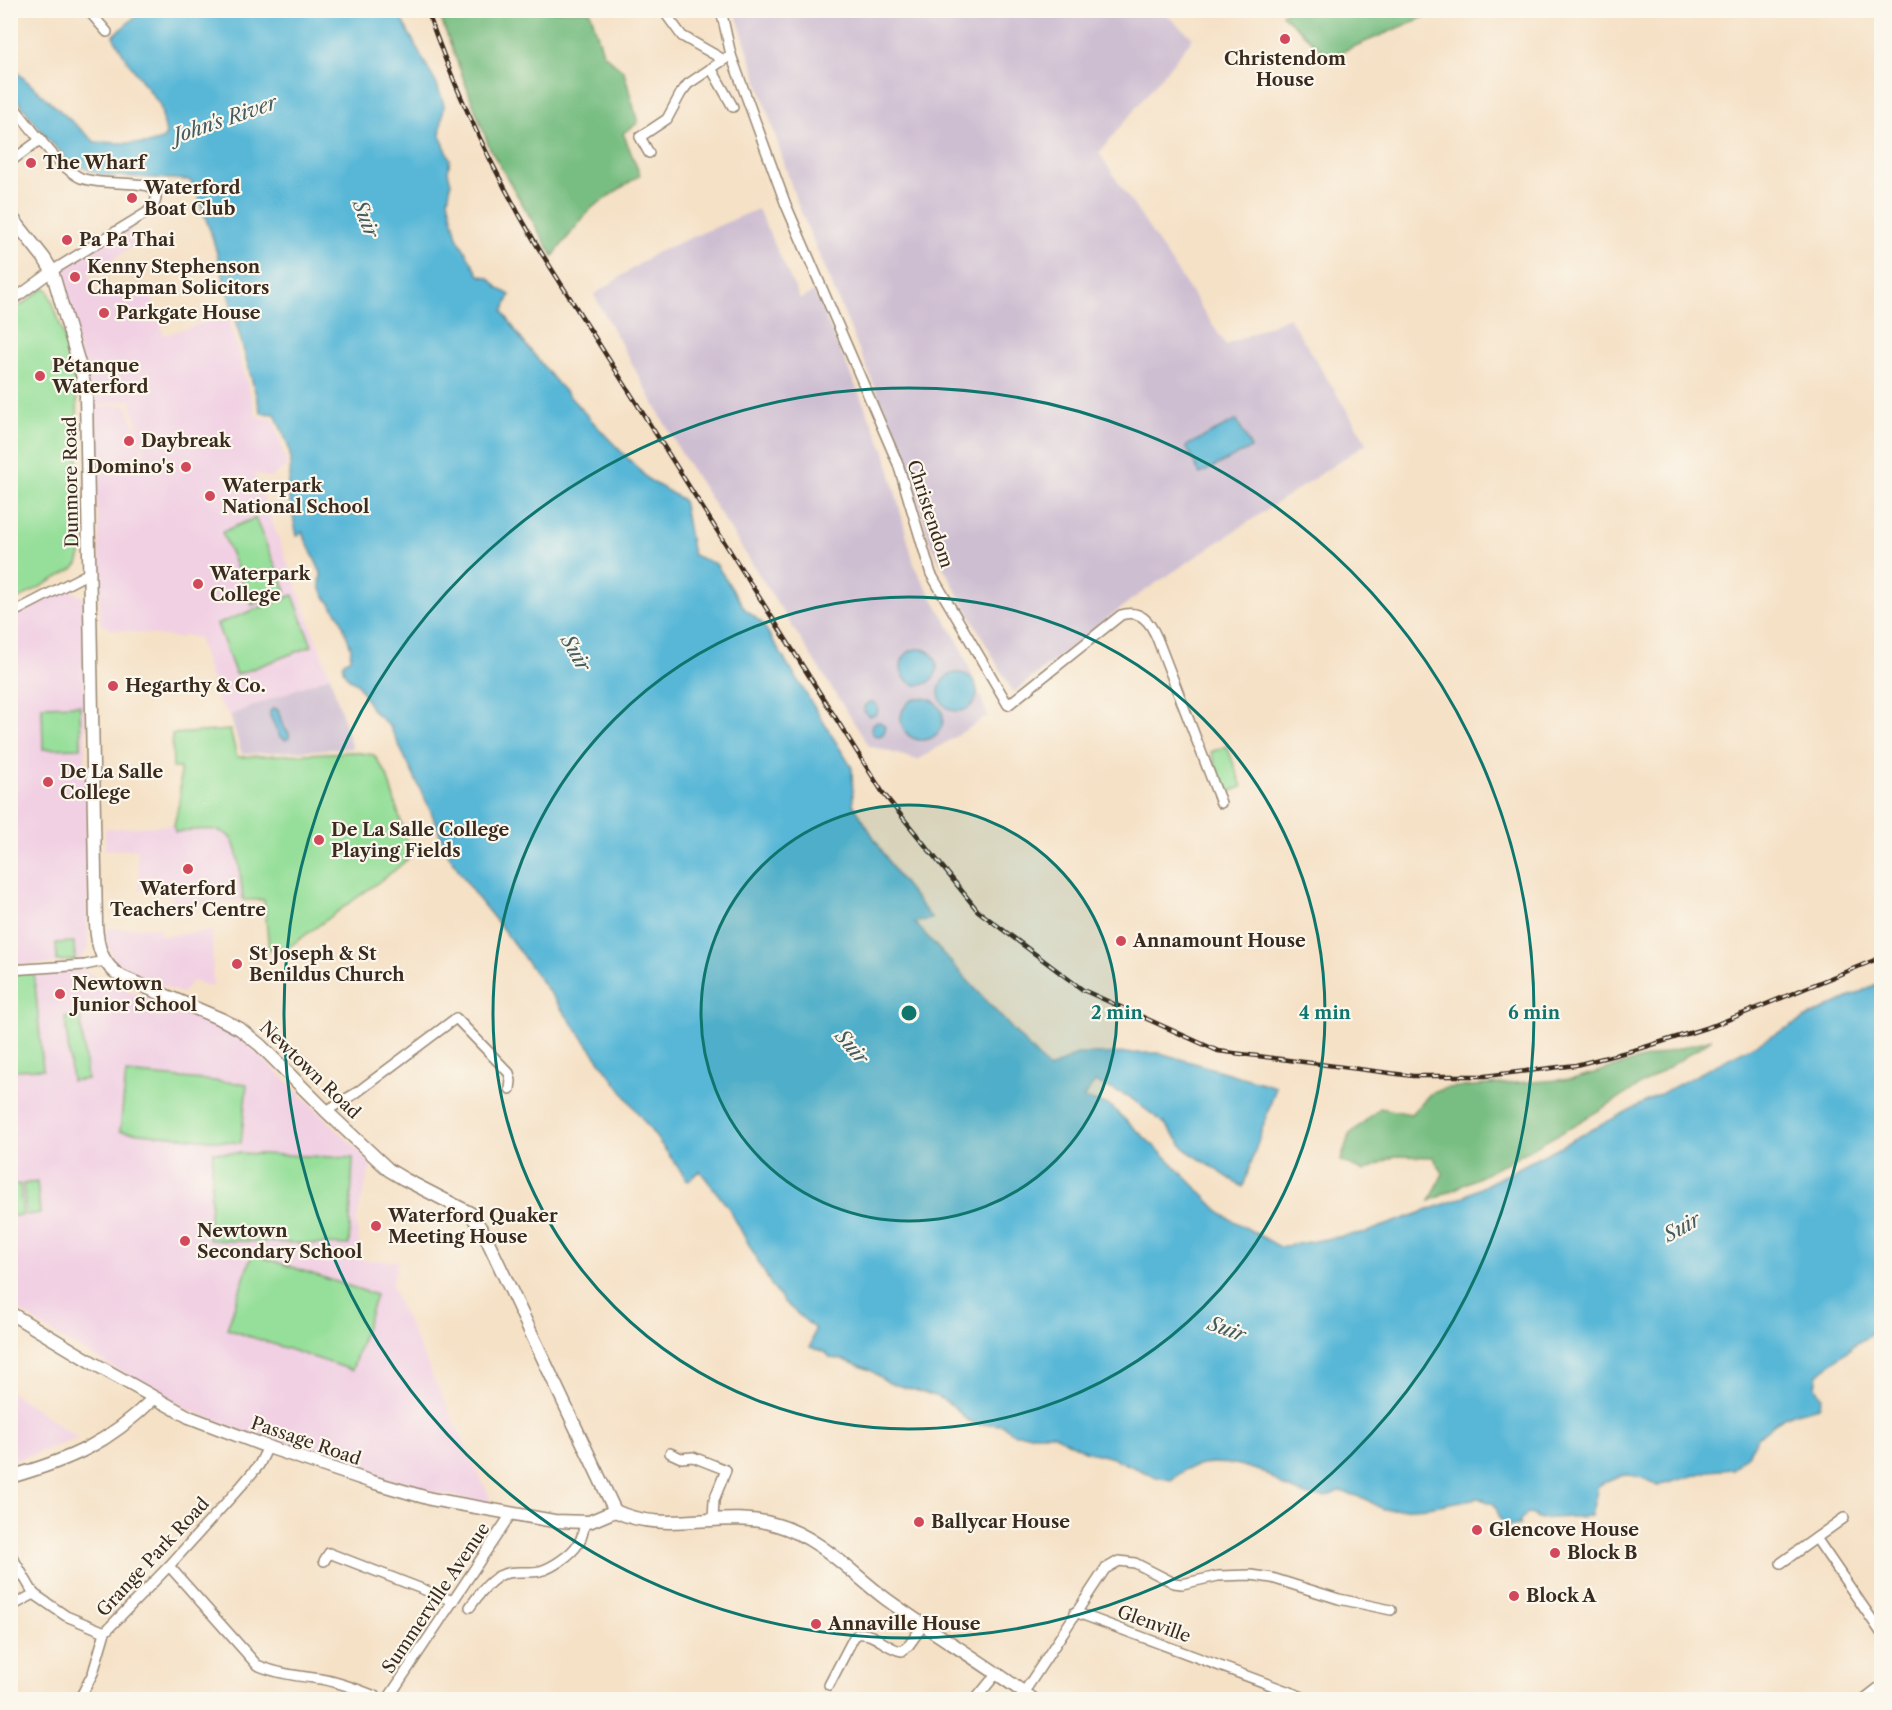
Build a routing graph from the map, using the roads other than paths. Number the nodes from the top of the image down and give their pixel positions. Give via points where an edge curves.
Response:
1 (88, 10) edge
2 (663, 10) edge
3 (721, 10) edge
4 (107, 32) dead end
5 (728, 58) junction
6 (711, 68) junction
7 (10, 102) edge
8 (733, 107) dead end
9 (41, 139) junction
10 (649, 153) dead end
11 (10, 162) edge
12 (10, 215) edge
13 (51, 271) junction
14 (10, 302) edge
15 (90, 572) junction
16 (10, 614) edge
17 (1221, 803) dead end
18 (104, 961) junction
19 (10, 970) edge
20 (510, 1089) dead end
21 (326, 1111) junction
22 (10, 1313) edge
23 (154, 1398) junction
24 (268, 1447) junction
25 (670, 1453) dead end
26 (10, 1477) edge
27 (615, 1511) junction
28 (511, 1514) junction
29 (1844, 1518) dead end
30 (713, 1520) junction
31 (585, 1522) junction
32 (1816, 1538) junction
33 (10, 1553) edge
34 (324, 1561) dead end
35 (1781, 1563) dead end
36 (169, 1566) junction
37 (34, 1594) junction
38 (453, 1601) junction
39 (10, 1607) edge
40 (470, 1607) dead end
41 (1391, 1610) dead end
42 (1075, 1612) junction
43 (924, 1624) junction
44 (105, 1632) junction
45 (1881, 1634) edge
46 (997, 1673) junction
47 (829, 1685) dead end
48 (1881, 1686) edge
49 (1029, 1696) edge
50 (79, 1700) edge
51 (386, 1700) edge
52 (975, 1700) edge
53 (1311, 1700) edge
54 (1864, 1700) edge

1 - 4 street
2 - 5 street via 682,36
3 - 5 street, Christendom
5 - 6 street
5 - 17 street, Christendom via 786,205 898,464 931,574 1008,705 1121,615 1130,612 1142,616 1157,638
6 - 8 street
6 - 10 street via 688,84 667,119 640,137
7 - 9 street
9 - 11 street
9 - 13 street via 78,177 149,186 156,193 156,201 146,213
12 - 13 main road, Dunmore Road
13 - 14 street
13 - 15 main road, Dunmore Road via 86,395
15 - 16 street
15 - 18 main road via 96,924
18 - 19 street
18 - 21 main road, Newtown Road via 125,979 240,1029
20 - 21 street via 508,1073 456,1018
21 - 27 main road, Newtown Road via 399,1177 476,1219
22 - 23 main road, Passage Road
23 - 24 main road, Passage Road via 189,1417
23 - 26 main road via 85,1451
24 - 28 main road, Passage Road via 410,1494
24 - 36 street, Grange Park Road via 252,1473
25 - 30 street via 726,1470 714,1500
27 - 30 main road via 654,1523
27 - 31 main road, Passage Road
28 - 31 main road, Passage Road
28 - 38 street, Summerville Avenue
29 - 32 street
30 - 43 main road via 762,1521 798,1533
31 - 40 street via 578,1546 553,1565 540,1571 499,1576
32 - 35 street
32 - 45 street
33 - 37 street
34 - 38 street via 329,1553
36 - 44 street, Grange Park Road
36 - 51 street via 257,1665 290,1676 356,1687
37 - 39 street
37 - 44 street via 66,1616
38 - 51 street, Summerville Avenue
41 - 42 street via 1251,1575 1174,1583 1135,1563 1119,1561 1105,1569
42 - 49 street
42 - 53 street, Glenville
43 - 46 main road
43 - 47 street via 902,1651 868,1634 858,1634
44 - 50 street, Grange Park Road via 93,1673
46 - 49 main road
46 - 52 street
48 - 54 street

